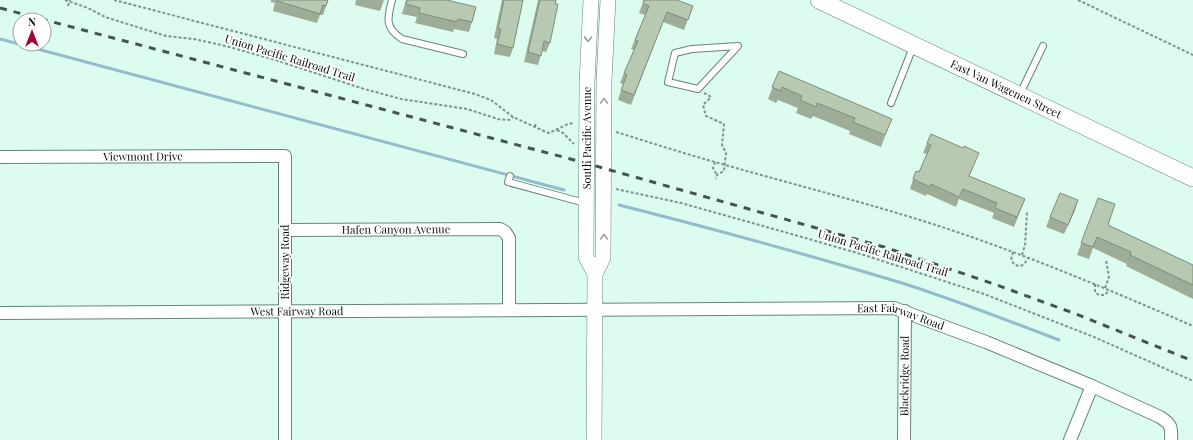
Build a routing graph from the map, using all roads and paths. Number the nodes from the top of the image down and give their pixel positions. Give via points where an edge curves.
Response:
1 (65, 0) edge
2 (114, 0) edge
3 (392, 0) edge
4 (591, 0) edge
5 (608, 0) edge
6 (819, 0) edge
7 (1078, 0) edge
8 (70, 1) edge
9 (68, 6) dead end
10 (914, 45) junction
11 (1043, 46) dead end
12 (463, 54) dead end
13 (1193, 55) edge
14 (698, 89) junction
15 (1020, 95) junction
16 (891, 103) dead end
17 (513, 117) junction
18 (536, 122) dead end
19 (587, 124) junction
20 (535, 127) junction
21 (604, 129) junction
22 (557, 130) junction
23 (578, 148) dead end
24 (286, 156) joint
25 (0, 157) edge
26 (715, 162) junction
27 (725, 165) junction
28 (717, 175) junction
29 (510, 176) dead end
30 (1193, 178) edge
31 (716, 179) dead end
32 (612, 188) dead end
33 (587, 203) junction
34 (1027, 212) dead end
35 (285, 230) junction
36 (1013, 252) junction
37 (1022, 255) junction
38 (1028, 258) junction
39 (1106, 260) dead end
40 (595, 274) junction
41 (1095, 284) junction
42 (1105, 288) junction
43 (1109, 290) junction
44 (509, 310) junction
45 (595, 310) junction
46 (285, 312) junction
47 (904, 312) junction
48 (0, 313) edge
49 (1193, 326) edge
50 (1193, 381) edge
51 (1092, 386) junction
52 (285, 440) edge
53 (594, 440) edge
54 (904, 440) edge
55 (1070, 440) edge
56 (1171, 440) edge

1 - 8 path, Union Pacific Railroad Trail
2 - 17 path, Union Pacific Railroad Trail via 475,94 491,100
3 - 12 lane via 389,22 394,34 402,39
4 -> 19 street, South Pacific Avenue
21 -> 5 street, South Pacific Avenue
6 - 10 main road, East Van Wagenen Street
7 - 13 path
8 - 9 path
8 - 17 path, Union Pacific Railroad Trail via 112,19 166,36 226,46 400,99 467,109 498,119 510,120
10 - 15 main road, East Van Wagenen Street
10 - 16 lane
11 - 15 lane
14 - 14 lane via 708,78 738,46 692,49 675,53 668,82
14 - 27 path via 711,97 703,105 706,116 724,124 722,145 726,154
15 - 30 main road, East Van Wagenen Street
17 - 20 path, Union Pacific Railroad Trail
18 - 20 path
19 - 22 path, Union Pacific Railroad Trail via 572,123
19 - 33 street, South Pacific Avenue
20 - 22 path, Union Pacific Railroad Trail via 549,133
21 - 26 path
40 -> 21 street, South Pacific Avenue via 603,258
22 - 23 path
24 - 25 street, Viewmont Drive
24 - 35 street, Ridgeway Road
26 - 27 path
26 - 28 path via 713,168
27 - 28 path via 724,171
27 - 36 path via 873,205
28 - 31 path
29 - 33 lane via 508,182
32 - 50 path, Union Pacific Railroad Trail via 680,203 795,235 976,292 1094,337
33 - 40 street, South Pacific Avenue via 586,257
34 - 37 path
35 - 44 street, Hafen Canyon Avenue via 500,229 509,238
35 - 46 street, Ridgeway Road
36 - 37 path
36 - 38 path via 1011,260 1018,266 1025,264
37 - 38 path
38 - 41 path
39 - 42 path via 1109,277
40 - 45 street, South Pacific Avenue
41 - 42 path
41 - 43 path via 1095,292 1099,295 1105,295
42 - 43 path
43 - 49 path
44 - 45 street, West Fairway Road
44 - 46 street, West Fairway Road
45 - 47 street, East Fairway Road via 894,308
45 - 53 street, South Pacific Avenue
46 - 48 street, West Fairway Road
46 - 52 street, Ridgeway Road
47 - 51 street, East Fairway Road via 986,342
47 - 54 street, Blackridge Road
51 - 55 street
51 - 56 street, East Fairway Road via 1168,422 1172,430

